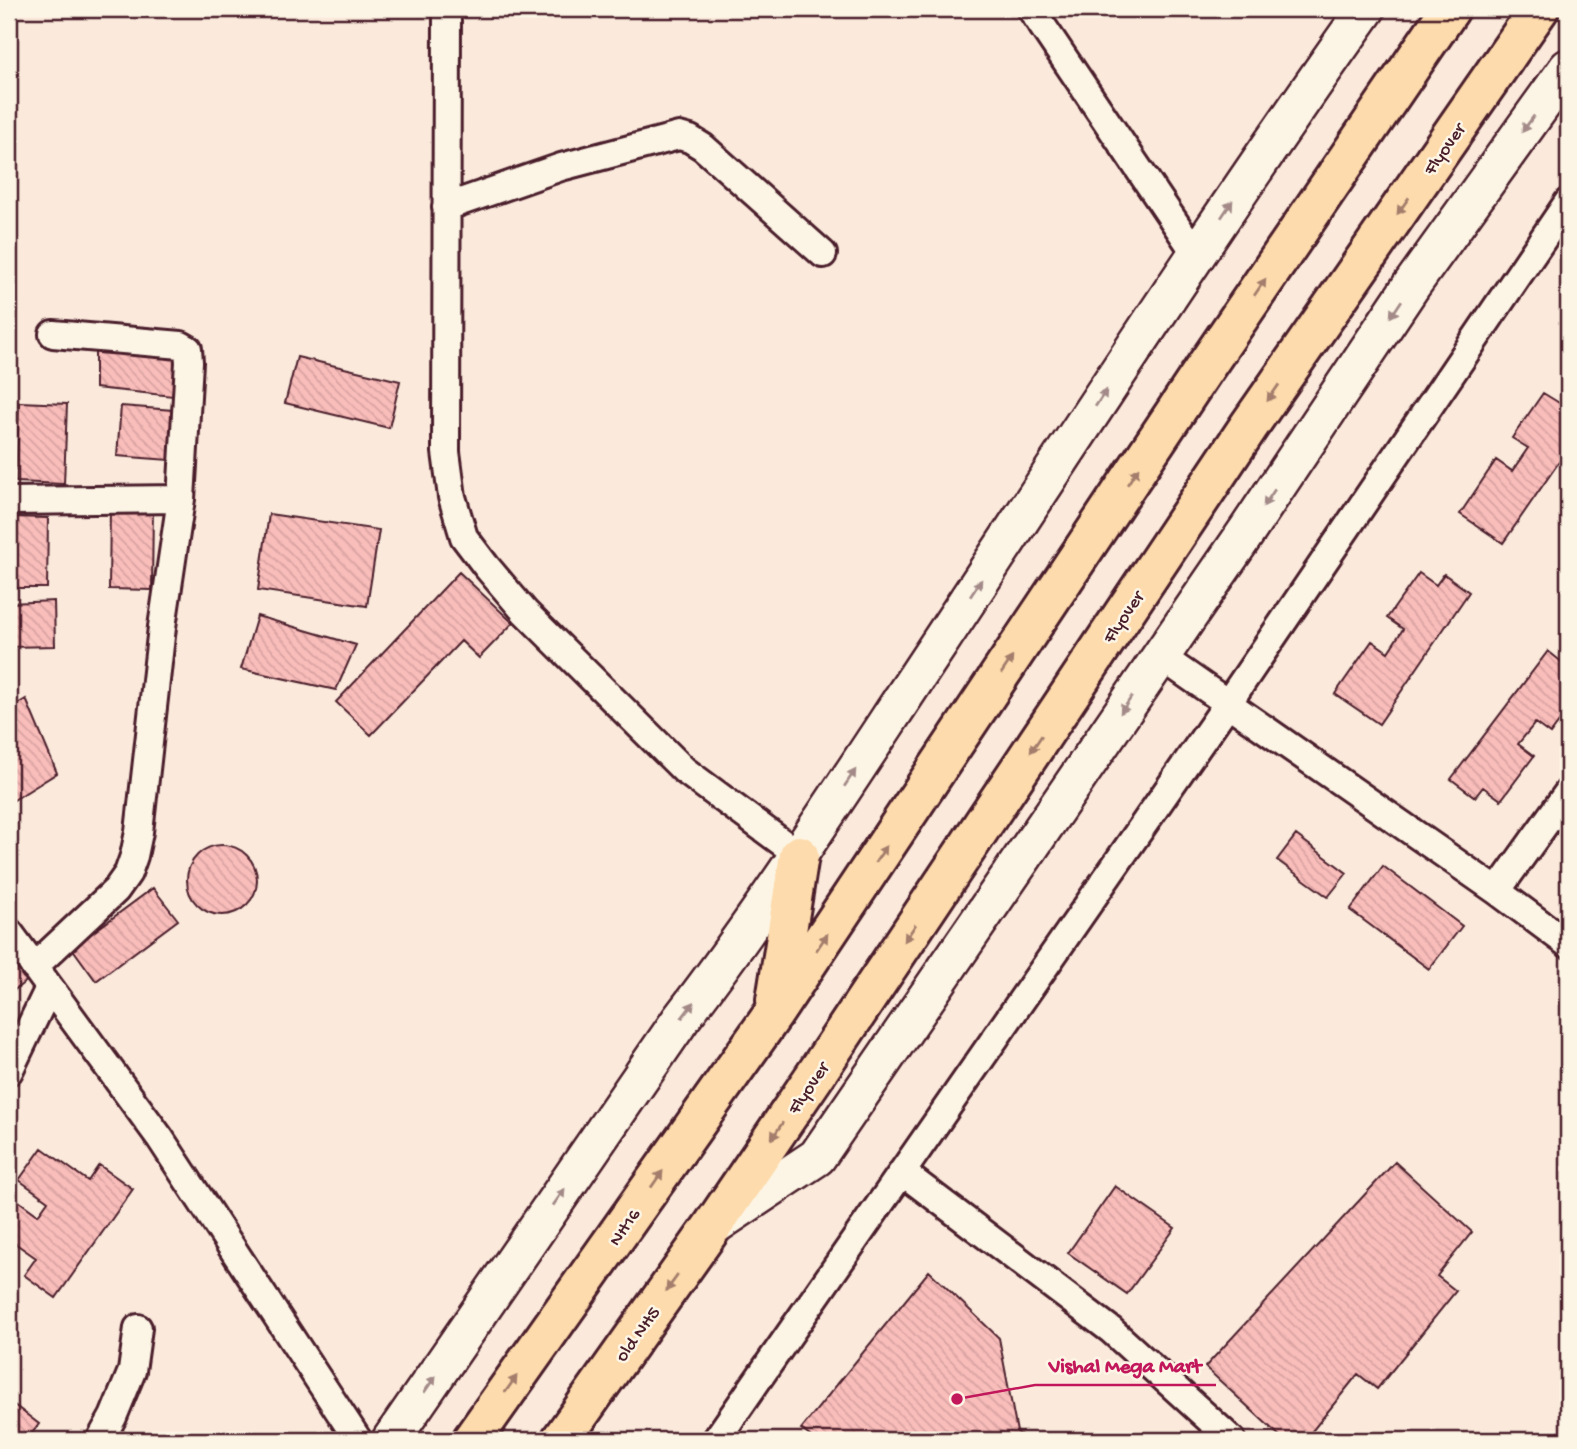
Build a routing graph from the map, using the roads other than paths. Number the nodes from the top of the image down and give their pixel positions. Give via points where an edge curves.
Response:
1 (447, 9) edge
2 (1031, 9) edge
3 (1366, 9) edge
4 (1450, 9) edge
5 (1539, 9) edge
6 (1568, 68) edge
7 (1568, 202) edge
8 (446, 207) junction
9 (823, 254) dead end
10 (1196, 254) junction
11 (53, 334) dead end
12 (181, 499) junction
13 (9, 501) edge
14 (1160, 656) junction
15 (1228, 703) junction
16 (1568, 792) edge
17 (799, 855) junction
18 (1497, 891) junction
19 (9, 932) edge
20 (1568, 944) edge
21 (42, 978) junction
22 (774, 1013) junction
23 (9, 1071) edge
24 (902, 1172) junction
25 (712, 1227) junction
26 (138, 1328) dead end
27 (100, 1440) edge
28 (358, 1440) edge
29 (391, 1440) edge
30 (472, 1440) edge
31 (561, 1440) edge
32 (716, 1440) edge
33 (1232, 1440) edge

1 - 8 street
2 - 10 street
10 -> 3 street
22 -> 4 highway, NH16
5 -> 25 highway, Flyover via 1249,426
6 -> 14 street via 1411,286
7 - 15 street
8 - 9 street via 561,167 679,136 703,147
8 - 17 street via 446,452 464,537 525,612 684,769
17 -> 10 street
11 - 12 street via 188,349
12 - 13 street
12 - 21 street via 135,856 116,890
14 - 15 street
14 -> 25 street via 817,1157
15 - 18 street
15 - 24 street
16 - 18 street
17 - 22 highway
29 -> 17 street
18 - 20 street
19 - 21 street
21 - 23 street
21 - 28 street via 160,1138
30 -> 22 highway, NH16 / NH16
24 - 32 street
24 - 33 street via 1111,1330
25 -> 31 highway, old NH5
26 - 27 street via 132,1371

